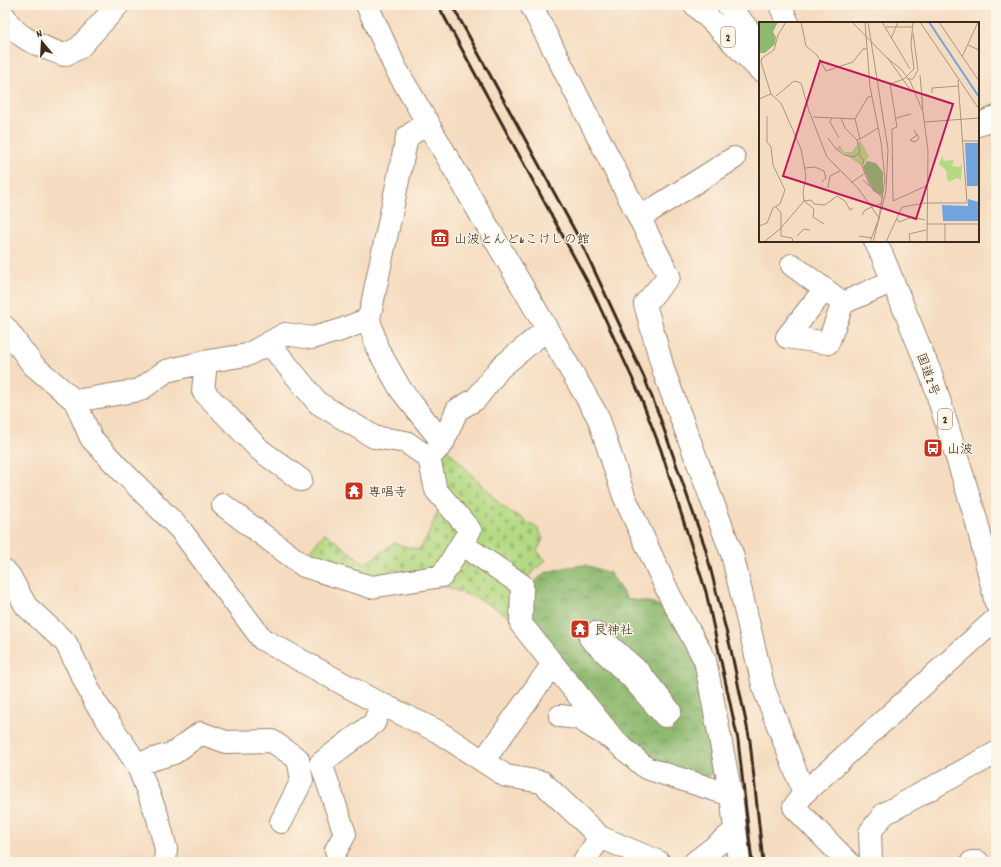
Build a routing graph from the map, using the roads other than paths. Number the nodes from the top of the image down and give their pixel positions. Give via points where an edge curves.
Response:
1 (118, 5) edge
2 (367, 5) edge
3 (531, 5) edge
4 (695, 5) edge
5 (728, 5) edge
6 (780, 5) edge
7 (5, 17) edge
8 (788, 22) edge
9 (759, 43) edge
10 (759, 69) edge
11 (996, 117) edge
12 (428, 122) junction
13 (979, 125) edge
14 (734, 158) dead end
15 (639, 218) junction
16 (875, 242) edge
17 (792, 265) dead end
18 (893, 281) junction
19 (824, 290) junction
20 (843, 304) junction
21 (369, 319) junction
22 (5, 327) edge
23 (547, 330) junction
24 (269, 343) junction
25 (206, 362) junction
26 (75, 401) junction
27 (436, 451) junction
28 (300, 480) dead end
29 (223, 505) dead end
30 (462, 544) junction
31 (5, 571) edge
32 (996, 603) edge
33 (996, 620) edge
34 (553, 664) junction
35 (382, 704) junction
36 (560, 716) dead end
37 (615, 741) junction
38 (996, 753) edge
39 (484, 760) junction
40 (137, 764) junction
41 (804, 793) junction
42 (731, 795) junction
43 (281, 822) dead end
44 (735, 831) junction
45 (600, 837) junction
46 (336, 850) dead end
47 (166, 862) edge
48 (584, 862) edge
49 (659, 862) edge
50 (695, 862) edge
51 (739, 862) edge
52 (848, 862) edge
53 (871, 862) edge
54 (972, 862) edge
55 (978, 862) edge

1 - 7 main road via 79,48 64,55 33,43 9,25
2 - 12 main road via 395,67
3 - 15 main road
4 - 10 main road, 2
5 - 9 main road, 2
6 - 8 main road
11 - 13 main road
12 - 21 main road via 407,137
12 - 23 main road
14 - 15 main road
15 - 41 main road via 669,276 645,304 662,364 732,554 764,689
16 - 18 main road, 国道2号 / 2
17 - 19 main road
18 - 20 main road
18 - 32 main road, 国道2号 / 2 via 932,377 976,519
19 - 20 main road
19 - 20 main road via 787,337 828,343
21 - 24 main road via 312,338 285,334
21 - 27 main road via 377,348
22 - 26 main road via 33,365
23 - 27 main road via 500,368 476,399 457,410
23 - 42 main road via 598,417 624,496 670,596 705,660
24 - 25 main road via 247,355
24 - 27 main road via 318,403 374,437 406,442
25 - 26 main road via 166,371 140,390
25 - 28 main road via 203,391 260,450
26 - 35 main road via 91,438 180,529 262,639
27 - 30 main road via 436,490 470,530
29 - 30 main road via 304,566 370,587 442,576
30 - 34 main road via 522,585 521,624
31 - 40 main road via 26,606 66,643 95,702
33 - 41 main road
34 - 37 main road
34 - 39 main road
35 - 39 main road via 438,731
35 - 46 main road via 374,724 321,763 345,834
36 - 37 main road via 578,718
37 - 42 main road via 646,768
38 - 53 main road via 884,814 870,832
39 - 45 main road via 506,776 542,782
40 - 43 main road via 174,753 201,734 226,742 272,741 298,759 302,780
40 - 47 main road via 157,815 166,849
41 - 52 main road via 794,807
42 - 44 main road
44 - 50 main road
44 - 51 main road
45 - 48 main road
45 - 49 main road
54 - 55 main road

